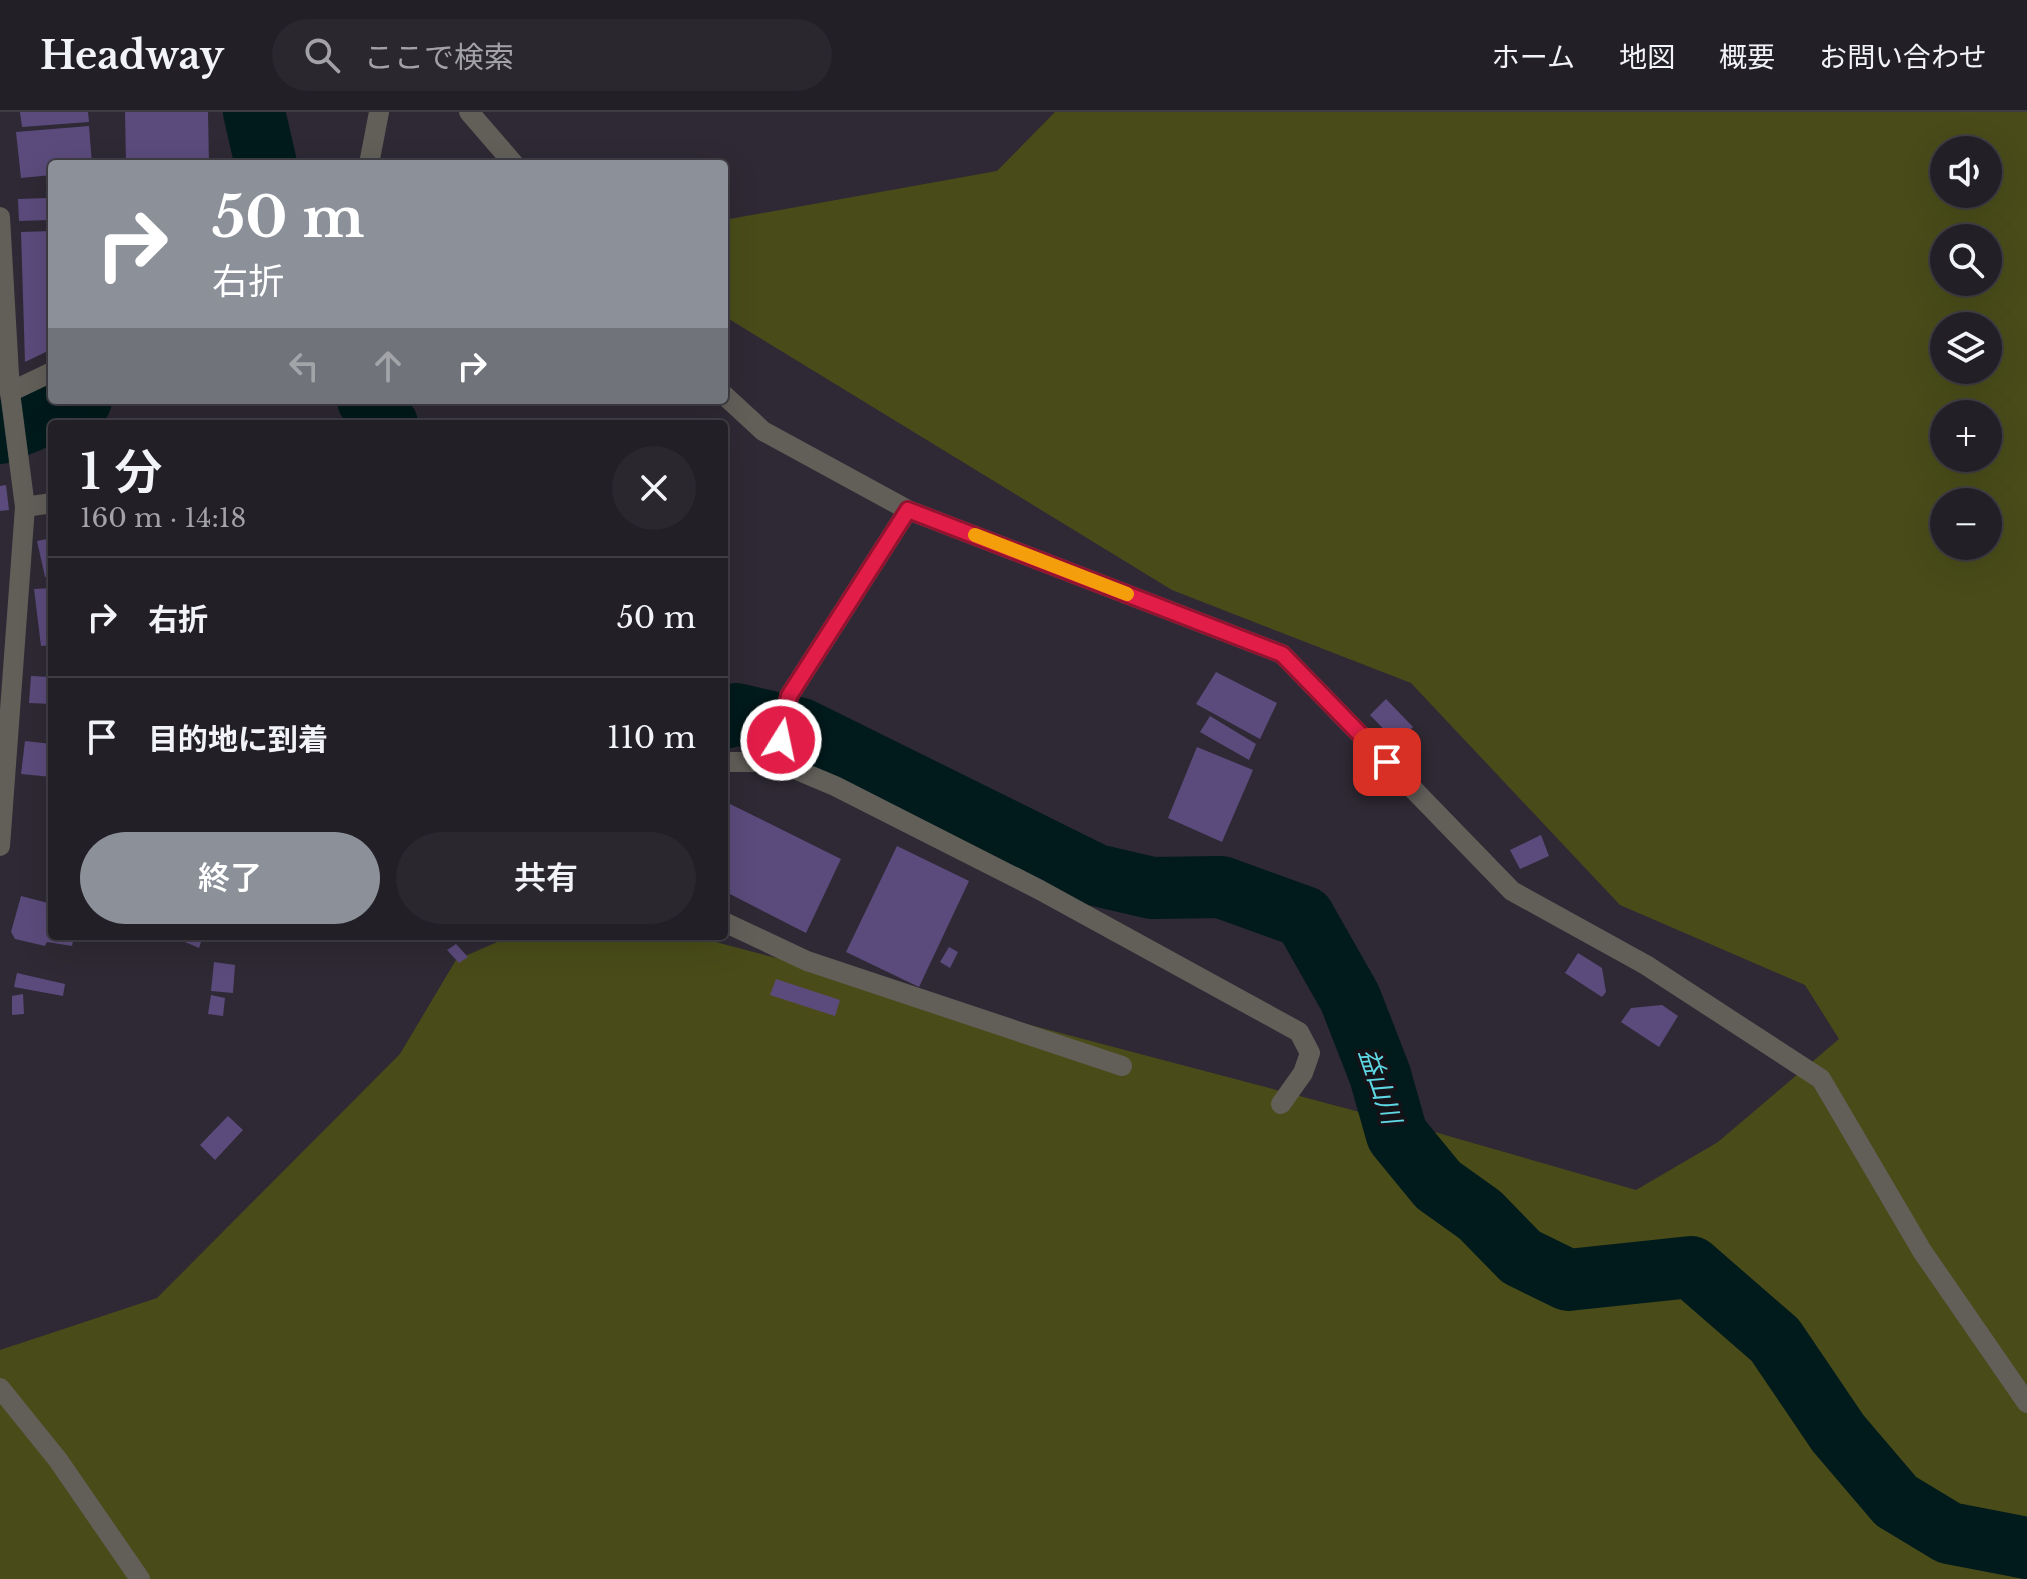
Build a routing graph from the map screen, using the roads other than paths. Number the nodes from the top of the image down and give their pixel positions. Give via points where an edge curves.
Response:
1 (379, 112) edge
2 (469, 112) edge
3 (370, 160) edge
4 (511, 160) edge
5 (0, 217) edge
6 (2, 303) edge
7 (48, 374) edge
8 (10, 392) junction
9 (728, 399) edge
10 (8, 452) edge
11 (48, 504) edge
12 (25, 507) junction
13 (908, 510) junction
14 (728, 762) edge
15 (778, 762) junction
16 (0, 846) edge
17 (728, 924) edge
18 (1122, 1066) dead end
19 (1281, 1104) dead end
20 (0, 1388) edge
21 (2027, 1403) edge
22 (140, 1579) edge

1 - 3 street
2 - 4 street
5 - 6 street
6 - 8 street
7 - 8 street
8 - 10 street
9 - 13 street via 763,431
10 - 12 street
11 - 12 street
12 - 16 street
13 - 15 street via 789,696
13 - 21 street via 1282,654 1512,891 1646,965 1821,1079 1922,1251
14 - 15 street
15 - 19 street via 1040,890 1299,1032 1310,1053
17 - 18 street via 807,961
20 - 22 street via 58,1460

